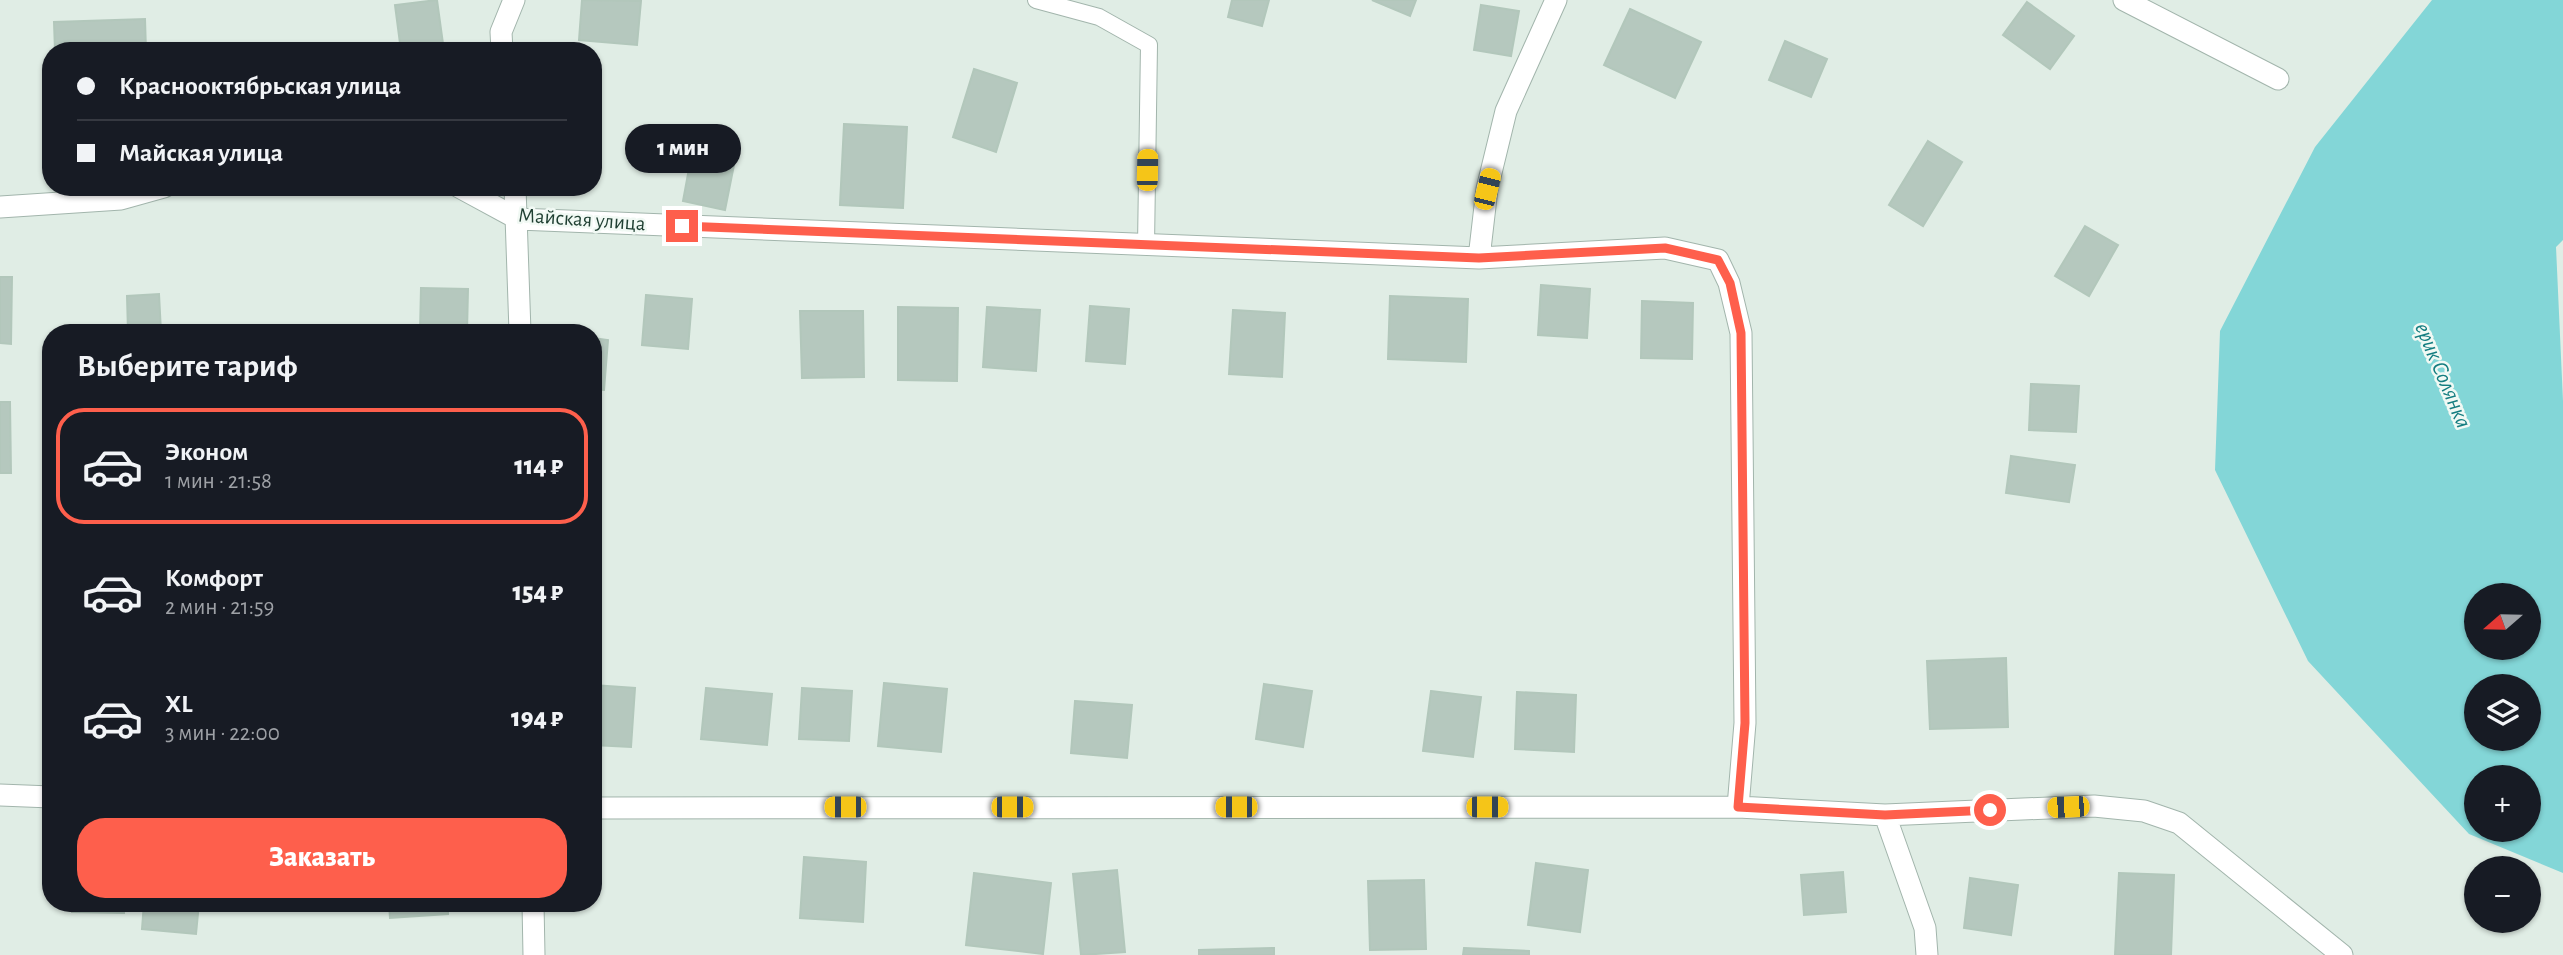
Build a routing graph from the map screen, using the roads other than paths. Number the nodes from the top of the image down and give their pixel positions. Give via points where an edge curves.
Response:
1 (513, 0) edge
2 (1036, 0) edge
3 (1556, 0) edge
4 (2124, 0) edge
5 (501, 42) edge
6 (2278, 79) dead end
7 (132, 196) edge
8 (476, 196) edge
9 (516, 196) edge
10 (0, 207) edge
11 (518, 219) junction
12 (1146, 244) junction
13 (1479, 258) junction
14 (520, 324) edge
15 (0, 795) edge
16 (42, 797) edge
17 (1738, 807) junction
18 (602, 808) edge
19 (1885, 815) junction
20 (533, 912) edge
21 (534, 955) edge
22 (1927, 955) edge
23 (2342, 955) edge

1 - 5 street via 500,32
2 - 12 lane via 1099,17 1149,45
3 - 13 street via 1506,111 1487,189
4 - 6 street
7 - 10 street
8 - 11 street, Майская улица
9 - 11 street
11 - 12 street, Майская улица
11 - 14 street
12 - 13 street, Майская улица
13 - 17 street, Майская улица via 1665,248 1718,260 1730,283 1741,333 1745,723
15 - 16 street
17 - 18 street
17 - 19 street
19 - 22 street via 1925,928
19 - 23 street via 2094,806 2144,811 2179,823
20 - 21 street

